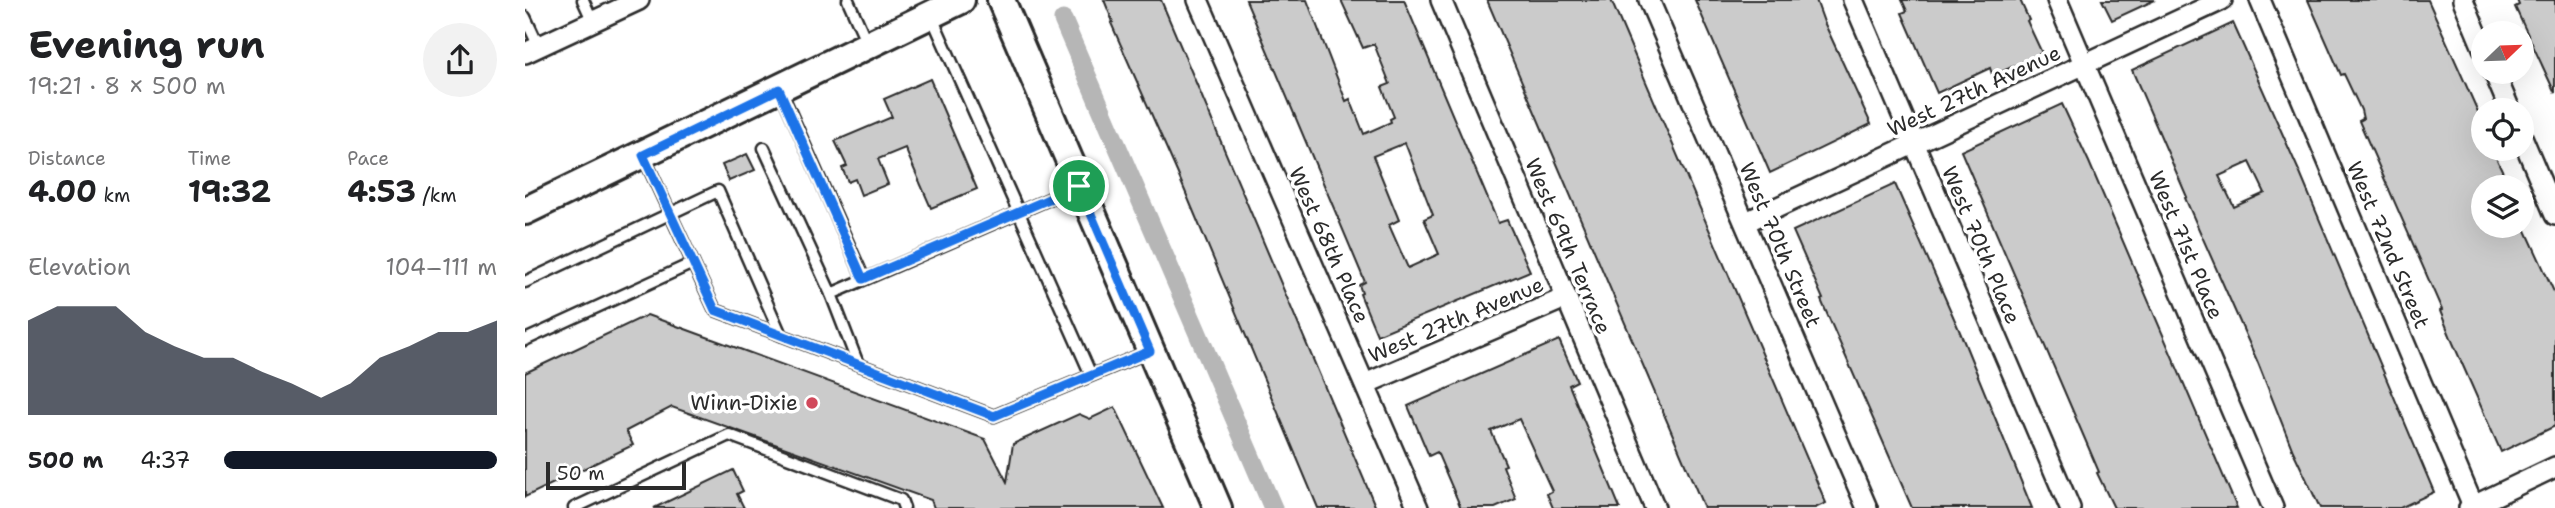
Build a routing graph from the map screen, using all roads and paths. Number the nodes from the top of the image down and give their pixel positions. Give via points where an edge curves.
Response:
1 (583, 0) edge
2 (639, 0) edge
3 (848, 0) edge
4 (961, 0) edge
5 (1000, 0) edge
6 (1198, 0) edge
7 (1441, 0) edge
8 (1649, 0) edge
9 (1853, 0) edge
10 (2057, 0) edge
11 (2222, 0) edge
12 (2260, 0) edge
13 (2463, 0) edge
14 (931, 15) junction
15 (525, 17) edge
16 (2472, 21) edge
17 (593, 22) junction
18 (869, 45) junction
19 (532, 50) edge
20 (2085, 65) junction
21 (779, 89) junction
22 (1913, 145) junction
23 (764, 148) dead end
24 (643, 155) junction
25 (2532, 161) edge
26 (1079, 186) junction
27 (525, 211) edge
28 (1019, 212) junction
29 (670, 214) junction
30 (2555, 215) edge
31 (1745, 222) junction
32 (692, 263) junction
33 (863, 279) junction
34 (525, 282) edge
35 (831, 294) junction
36 (1565, 298) junction
37 (781, 335) junction
38 (525, 340) edge
39 (1150, 351) junction
40 (858, 364) junction
41 (1091, 375) junction
42 (1365, 384) junction
43 (2555, 467) edge
44 (2472, 507) edge
45 (574, 508) edge
46 (904, 508) edge
47 (1218, 508) edge
48 (1418, 508) edge
49 (1655, 508) edge
50 (1867, 508) edge
51 (2070, 508) edge
52 (2273, 508) edge

1 - 17 lane
2 - 17 street
3 - 18 lane
4 - 14 main road
5 - 26 main road
6 - 42 street, West 68th Place
7 - 36 street, West 69th Terrace
8 - 31 street, West 70th Street
9 - 22 street, West 70th Place
10 - 20 street, West 71st Place
11 - 20 street, West 27th Avenue
12 - 44 street, West 72nd Street
13 - 16 street
14 - 18 main road
14 - 28 lane
15 - 19 lane
17 - 19 street
18 - 21 main road
20 - 22 street, West 27th Avenue
20 - 52 street, West 71st Place
21 - 24 main road
21 - 33 lane
22 - 31 street, West 27th Avenue
22 - 51 street, West 70th Place
23 - 35 lane
24 - 27 main road
24 - 29 lane
25 - 30 street
26 - 28 lane
26 - 39 main road
28 - 33 lane
28 - 41 lane
29 - 32 lane
29 - 34 lane
29 - 37 lane via 719,191
31 - 50 street, West 70th Street
32 - 37 lane via 715,310
32 - 38 lane
33 - 35 lane
35 - 40 lane
36 - 42 street, West 27th Avenue
36 - 49 street, West 69th Terrace
37 - 40 lane
39 - 41 lane
39 - 47 main road
40 - 41 lane via 994,416
42 - 48 street, West 68th Place
43 - 44 street
45 - 46 lane via 729,435 901,500

